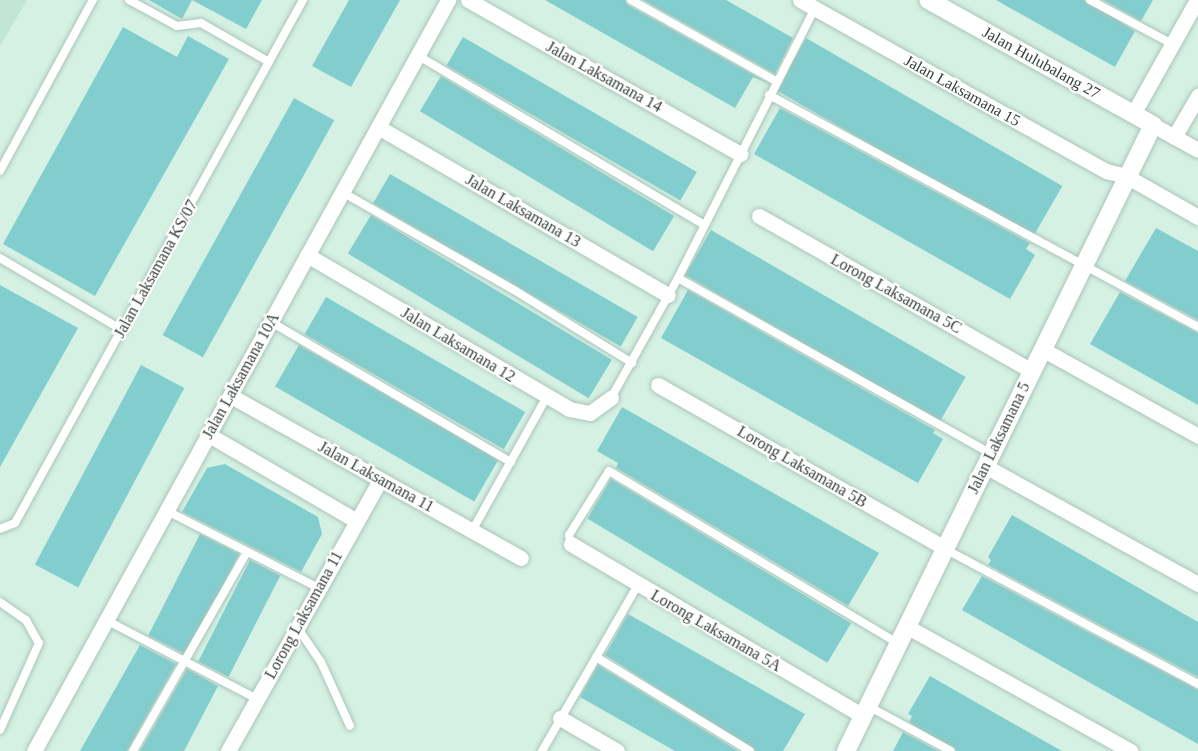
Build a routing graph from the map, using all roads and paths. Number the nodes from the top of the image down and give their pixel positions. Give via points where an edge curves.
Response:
1 (93, 0) edge
2 (129, 0) edge
3 (303, 0) edge
4 (448, 0) edge
5 (468, 0) edge
6 (631, 0) edge
7 (800, 0) edge
8 (928, 0) edge
9 (1090, 0) edge
10 (1197, 0) edge
11 (815, 8) junction
12 (1172, 44) junction
13 (417, 55) junction
14 (269, 62) junction
15 (776, 81) junction
16 (769, 94) junction
17 (1198, 96) edge
18 (1133, 114) junction
19 (1154, 125) junction
20 (378, 127) junction
21 (1174, 137) junction
22 (1198, 150) edge
23 (740, 154) junction
24 (0, 171) edge
25 (1126, 177) junction
26 (342, 192) junction
27 (759, 216) dead end
28 (1198, 217) edge
29 (704, 225) junction
30 (307, 255) junction
31 (0, 258) edge
32 (1083, 265) junction
33 (678, 278) junction
34 (668, 295) junction
35 (271, 322) junction
36 (1198, 327) edge
37 (122, 330) junction
38 (1042, 349) junction
39 (632, 363) junction
40 (1032, 371) junction
41 (658, 385) dead end
42 (231, 396) junction
43 (546, 398) junction
44 (611, 398) joint
45 (209, 435) junction
46 (1198, 436) edge
47 (988, 460) junction
48 (511, 462) junction
49 (380, 480) junction
50 (167, 511) junction
51 (357, 521) junction
52 (0, 529) edge
53 (472, 531) junction
54 (571, 544) joint
55 (945, 548) junction
56 (247, 552) junction
57 (520, 558) dead end
58 (1198, 584) edge
59 (638, 585) junction
60 (319, 588) junction
61 (0, 602) edge
62 (106, 620) junction
63 (906, 626) junction
64 (297, 627) junction
65 (898, 643) junction
66 (596, 657) junction
67 (184, 662) junction
68 (1198, 684) edge
69 (257, 699) junction
70 (866, 711) junction
71 (560, 718) junction
72 (350, 726) dead end
73 (0, 730) edge
74 (34, 751) edge
75 (133, 751) edge
76 (228, 751) edge
77 (542, 751) edge
78 (617, 751) edge
79 (750, 751) edge
80 (846, 751) edge
81 (951, 751) edge
82 (1131, 751) edge

1 - 24 lane
2 - 14 lane via 177,26 201,23
3 - 14 lane, Jalan Laksamana KS/07
4 - 13 street, Jalan Laksamana 10A
5 - 23 street, Jalan Laksamana 14
6 - 15 lane
7 - 11 street, Jalan Laksamana 15
8 - 18 street, Jalan Hulubalang 27
9 - 12 lane
10 - 12 street
11 - 15 lane
11 - 25 street, Jalan Laksamana 15 via 1106,171
12 - 18 street
13 - 20 street, Jalan Laksamana 10A
13 - 29 lane
14 - 37 lane, Jalan Laksamana KS/07
15 - 16 lane
16 - 23 lane
16 - 32 lane
17 - 21 street
18 - 19 street, Jalan Hulubalang 27
19 - 21 street
19 - 25 street, Jalan Laksamana 5
20 - 26 street, Jalan Laksamana 10A
20 - 34 street, Jalan Laksamana 13
21 - 22 street
23 - 29 lane
25 - 28 street, Jalan Laksamana 15
25 - 32 street, Jalan Laksamana 5
26 - 30 street, Jalan Laksamana 10A
26 - 39 lane
27 - 40 street, Lorong Laksamana 5C
29 - 33 lane
30 - 35 street, Jalan Laksamana 10A
30 - 43 street, Jalan Laksamana 12
31 - 37 lane
32 - 36 lane
32 - 38 street, Jalan Laksamana 5
33 - 34 lane
33 - 47 lane
34 - 39 lane
35 - 42 street, Jalan Laksamana 10A
35 - 48 lane
37 - 52 lane, Jalan Laksamana KS/07 via 15,523
38 - 40 street, Jalan Laksamana 5
38 - 46 street
39 - 44 lane
40 - 47 street, Jalan Laksamana 5
41 - 55 street, Lorong Laksamana 5B
42 - 45 street, Jalan Laksamana 10A
42 - 49 street, Jalan Laksamana 11
43 - 44 street, Jalan Laksamana 12 via 590,413
43 - 48 lane
45 - 50 street, Jalan Laksamana 10A
45 - 51 street
47 - 55 street, Jalan Laksamana 5
47 - 58 street
48 - 53 lane
49 - 51 street, Lorong Laksamana 11
49 - 53 street, Jalan Laksamana 11
50 - 56 lane
50 - 62 street, Jalan Laksamana 10A
51 - 60 street, Lorong Laksamana 11
53 - 57 street, Jalan Laksamana 11
54 - 59 street, Lorong Laksamana 5A
54 - 65 lane via 569,534 609,471
55 - 63 street, Jalan Laksamana 5
55 - 68 lane
56 - 60 lane
56 - 67 lane
59 - 66 lane
59 - 70 street, Lorong Laksamana 5A
60 - 64 street, Lorong Laksamana 11
61 - 73 lane via 26,620 39,644
62 - 67 lane
62 - 74 street, Jalan Laksamana 10A
63 - 65 street, Jalan Laksamana 5
63 - 82 street
64 - 69 street, Lorong Laksamana 11
64 - 72 lane via 321,662
65 - 70 street, Jalan Laksamana 5
66 - 71 lane
66 - 79 lane
67 - 69 lane
67 - 75 lane
69 - 76 street, Lorong Laksamana 11
70 - 80 street, Jalan Laksamana 5
70 - 81 lane
71 - 77 lane
71 - 78 street

